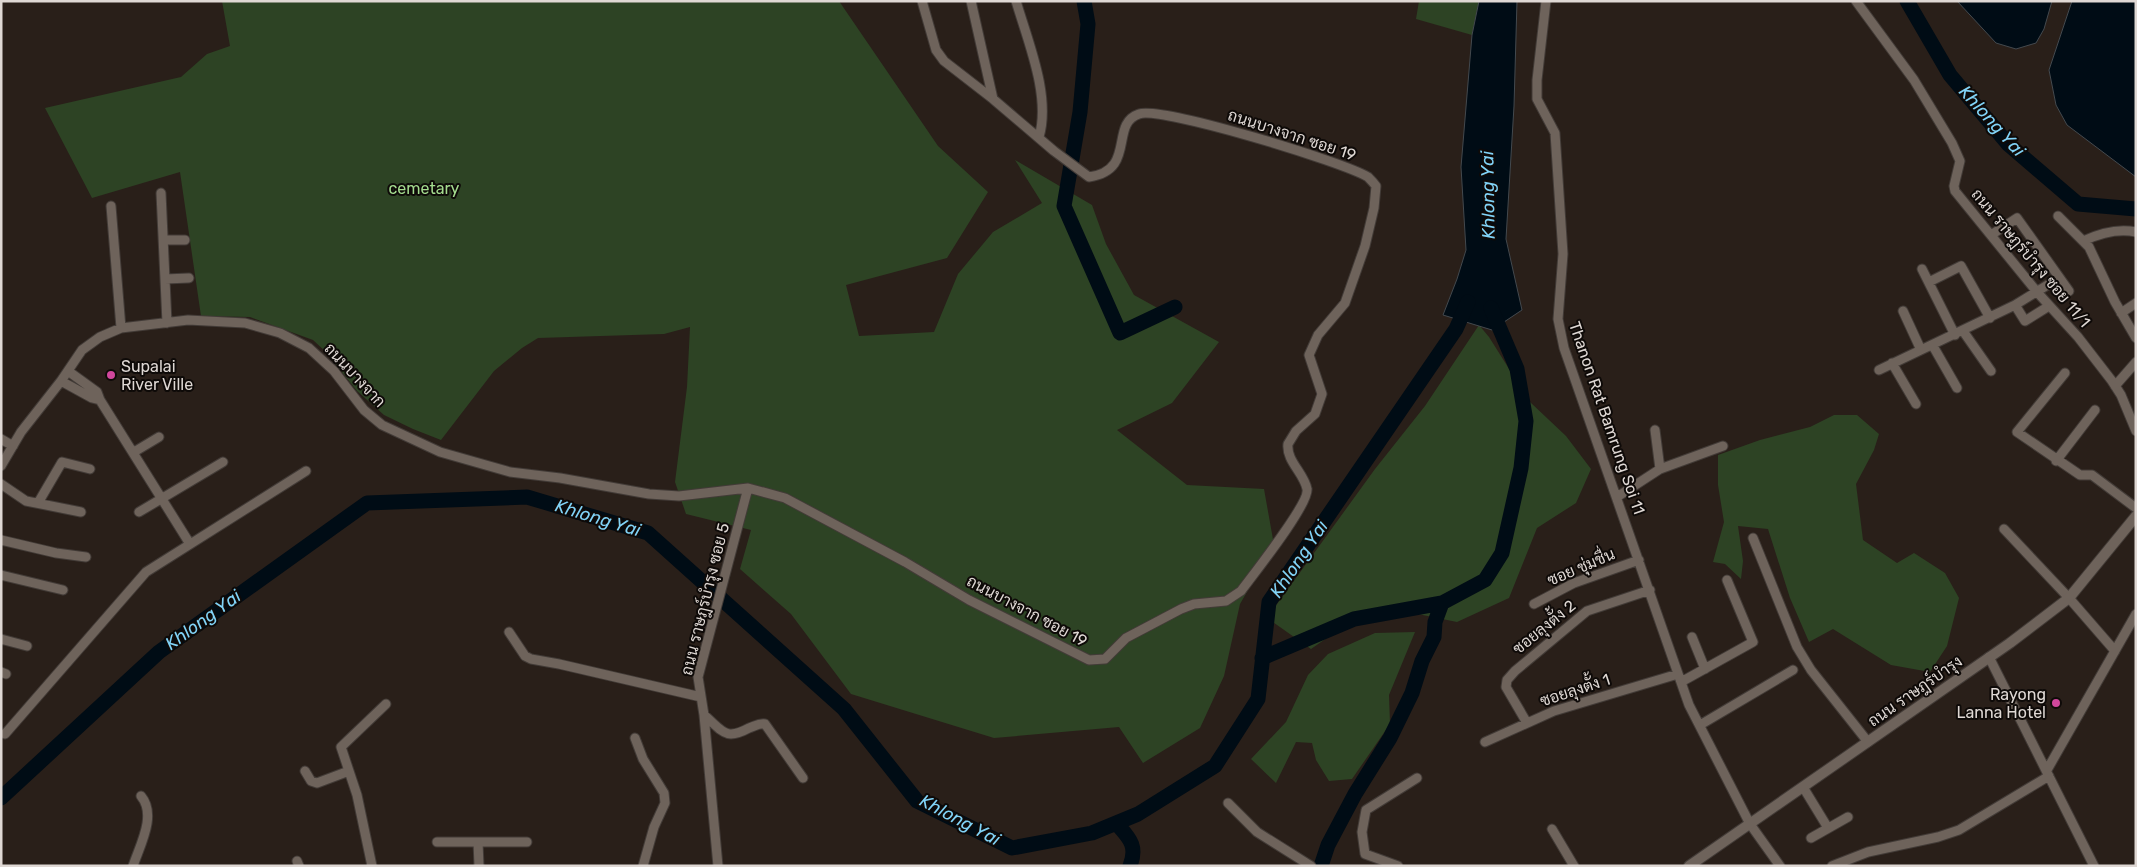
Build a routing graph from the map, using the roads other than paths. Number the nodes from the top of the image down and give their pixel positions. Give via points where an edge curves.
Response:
1 (922, 1) edge
2 (971, 1) edge
3 (1016, 1) edge
4 (1546, 1) edge
5 (1856, 1) edge
6 (993, 99) junction
7 (1039, 137) junction
8 (160, 193) dead end
9 (111, 206) dead end
10 (2058, 216) dead end
11 (2136, 232) edge
12 (1991, 235) junction
13 (164, 240) junction
14 (185, 240) dead end
15 (2083, 241) junction
16 (1922, 269) dead end
17 (189, 278) dead end
18 (2059, 278) junction
19 (165, 280) junction
20 (1929, 282) junction
21 (2037, 292) junction
22 (2068, 292) dead end
23 (2136, 303) edge
24 (2015, 305) junction
25 (2049, 306) junction
26 (1903, 311) dead end
27 (2121, 313) junction
28 (1990, 318) junction
29 (167, 323) junction
30 (121, 328) junction
31 (1959, 333) junction
32 (2136, 338) edge
33 (1933, 346) junction
34 (1921, 350) junction
35 (2136, 362) edge
36 (1892, 363) junction
37 (1879, 370) dead end
38 (1990, 371) dead end
39 (68, 372) junction
40 (2065, 373) dead end
41 (61, 381) junction
42 (2116, 386) junction
43 (1957, 388) dead end
44 (100, 400) junction
45 (1916, 404) dead end
46 (2095, 410) dead end
47 (1655, 430) dead end
48 (2136, 431) edge
49 (159, 437) dead end
50 (1, 439) edge
51 (14, 446) junction
52 (1723, 446) dead end
53 (134, 452) junction
54 (2056, 461) junction
55 (223, 462) dead end
56 (1, 466) edge
57 (90, 469) dead end
58 (1660, 469) junction
59 (306, 471) dead end
60 (1, 484) edge
61 (748, 488) junction
62 (1617, 497) junction
63 (162, 499) junction
64 (38, 503) junction
65 (2136, 508) edge
66 (81, 512) dead end
67 (139, 512) dead end
68 (2136, 516) edge
69 (2004, 530) dead end
70 (1753, 538) dead end
71 (1, 540) edge
72 (190, 544) junction
73 (86, 557) dead end
74 (1639, 560) junction
75 (1, 575) edge
76 (1727, 580) dead end
77 (63, 590) dead end
78 (1650, 590) junction
79 (2069, 598) junction
80 (1534, 604) dead end
81 (2136, 614) edge
82 (509, 632) dead end
83 (1692, 637) dead end
84 (1, 639) edge
85 (27, 646) dead end
86 (2115, 652) junction
87 (1989, 658) junction
88 (1706, 669) junction
89 (1793, 670) dead end
90 (1680, 678) junction
91 (701, 697) junction
92 (386, 704) dead end
93 (704, 715) junction
94 (1527, 723) junction
95 (1700, 725) junction
96 (5, 734) dead end
97 (635, 738) dead end
98 (1485, 742) dead end
99 (1868, 742) junction
100 (305, 771) dead end
101 (349, 771) junction
102 (2048, 773) junction
103 (803, 778) dead end
104 (1417, 778) dead end
105 (1803, 787) junction
106 (141, 796) dead end
107 (1228, 803) dead end
108 (1848, 817) dead end
109 (1750, 824) junction
110 (1828, 828) junction
111 (1552, 829) dead end
112 (1811, 838) dead end
113 (437, 842) dead end
114 (478, 842) junction
115 (527, 842) dead end
116 (647, 865) edge
117 (133, 866) edge
118 (372, 866) edge
119 (479, 866) edge
120 (718, 866) edge
121 (1311, 866) edge
122 (1398, 866) edge
123 (1574, 866) edge
124 (1690, 866) edge
125 (1780, 866) edge
126 (1832, 866) edge
127 (2094, 866) edge

1 - 6 street, ถนนบางจาก ซอย 19 via 939,55
2 - 6 street
3 - 7 street via 1042,96 1043,119
4 - 62 street, Thanon Rat Bamrung Soi 11 via 1537,99 1555,133 1558,162 1563,254 1558,319 1564,348
5 - 12 street, ถนน ราษฎร์บำรุง ซอย 11/1 via 1914,80 1952,142 1960,161 1955,191
6 - 7 street, ถนนบางจาก ซอย 19
7 - 61 street, ถนนบางจาก ซอย 19 via 1082,172 1096,176 1111,169 1128,120 1136,114 1158,113 1202,122 1342,166 1367,177 1376,186 1365,246 1345,303 1318,335 1309,355 1322,394 1318,409 1288,444 1308,495 1241,591 1226,601 1198,603 1181,609 1126,638 1105,659 1089,660 970,600 785,498
8 - 13 street
9 - 30 street
10 - 15 street
11 - 15 street via 2117,231
12 - 18 street via 2017,218
12 - 21 street, ถนน ราษฎร์บำรุง ซอย 11/1
13 - 14 street
13 - 19 street
15 - 27 street via 2094,256
16 - 20 street
17 - 19 street
18 - 21 street
18 - 22 street
19 - 29 street
20 - 28 street via 1961,266
20 - 31 street
21 - 24 street
21 - 25 street, ถนน ราษฎร์บำรุง ซอย 11/1
23 - 27 street
24 - 25 street via 2025,321
24 - 28 street
25 - 42 street, ถนน ราษฎร์บำรุง ซอย 11/1
26 - 34 street
27 - 32 street
28 - 31 street
29 - 30 street, ถนนบางจาก
29 - 61 street, ถนนบางจาก via 188,320 245,323 280,333 309,348 334,371 364,410 382,425 440,452 510,472 648,494 679,496
30 - 39 street, ถนนบางจาก via 100,336 82,350
31 - 33 street
31 - 38 street
33 - 34 street
33 - 43 street
34 - 36 street
35 - 42 street
36 - 37 street
36 - 45 street
39 - 41 street, ถนนบางจาก
39 - 44 street via 97,392
40 - 54 street via 2017,432
41 - 44 street
41 - 51 street, ถนนบางจาก via 21,432
42 - 48 street, ถนน ราษฎร์บำรุง ซอย 11/1
44 - 53 street
46 - 54 street
47 - 58 street
49 - 53 street
50 - 51 street
51 - 56 street, ถนนบางจาก
52 - 58 street
53 - 63 street
54 - 65 street via 2080,475 2092,475
55 - 63 street
57 - 64 street via 62,462
58 - 62 street
59 - 72 street
60 - 64 street via 26,501
61 - 91 street, ถนน ราษฎร์บำรุง ซอย 5 via 698,676
62 - 74 street, Thanon Rat Bamrung Soi 11
63 - 67 street
63 - 72 street
64 - 66 street
68 - 79 street, ถนน ราษฎร์บำรุง
69 - 79 street
70 - 99 street via 1798,647 1811,670
71 - 73 street
72 - 96 street via 146,572
74 - 78 street, Thanon Rat Bamrung Soi 11
74 - 80 street, ซอย ชุ่มชื่น via 1574,583
75 - 77 street
76 - 88 street, ซอยลุงตั้ง 1 via 1753,642
78 - 90 street, Thanon Rat Bamrung Soi 11
78 - 94 street, ซอยลุงตั้ง 2 via 1587,611 1514,671 1506,687
79 - 86 street
79 - 87 street, ถนน ราษฎร์บำรุง
81 - 86 street
82 - 91 street via 525,656 531,659
83 - 88 street
84 - 85 street
86 - 102 street
87 - 99 street, ถนน ราษฎร์บำรุง
87 - 102 street
88 - 90 street, ซอยลุงตั้ง 1
89 - 95 street
90 - 94 street, ซอยลุงตั้ง 1 via 1554,712
90 - 95 street, Thanon Rat Bamrung Soi 11
91 - 93 street, ถนน ราษฎร์บำรุง ซอย 5
92 - 101 street via 342,744 341,751
93 - 103 street via 728,735 734,736 760,723 765,724
93 - 120 street, ถนน ราษฎร์บำรุง ซอย 5
94 - 98 street, ซอยลุงตั้ง 1
95 - 109 street, Thanon Rat Bamrung Soi 11
97 - 116 street via 643,759 664,793 665,803 654,827
99 - 105 street, ถนน ราษฎร์บำรุง
100 - 101 street via 311,781 317,783
101 - 118 street
102 - 126 street via 1959,830 1868,852
102 - 127 street
104 - 122 street via 1370,806 1364,815 1365,854
105 - 109 street, ถนน ราษฎร์บำรุง
105 - 110 street
106 - 117 street via 148,807 149,817
107 - 121 street via 1257,832
108 - 110 street
109 - 124 street, ถนน ราษฎร์บำรุง
109 - 125 street, Thanon Rat Bamrung Soi 11
110 - 112 street
111 - 123 street
113 - 114 street
114 - 115 street
114 - 119 street

